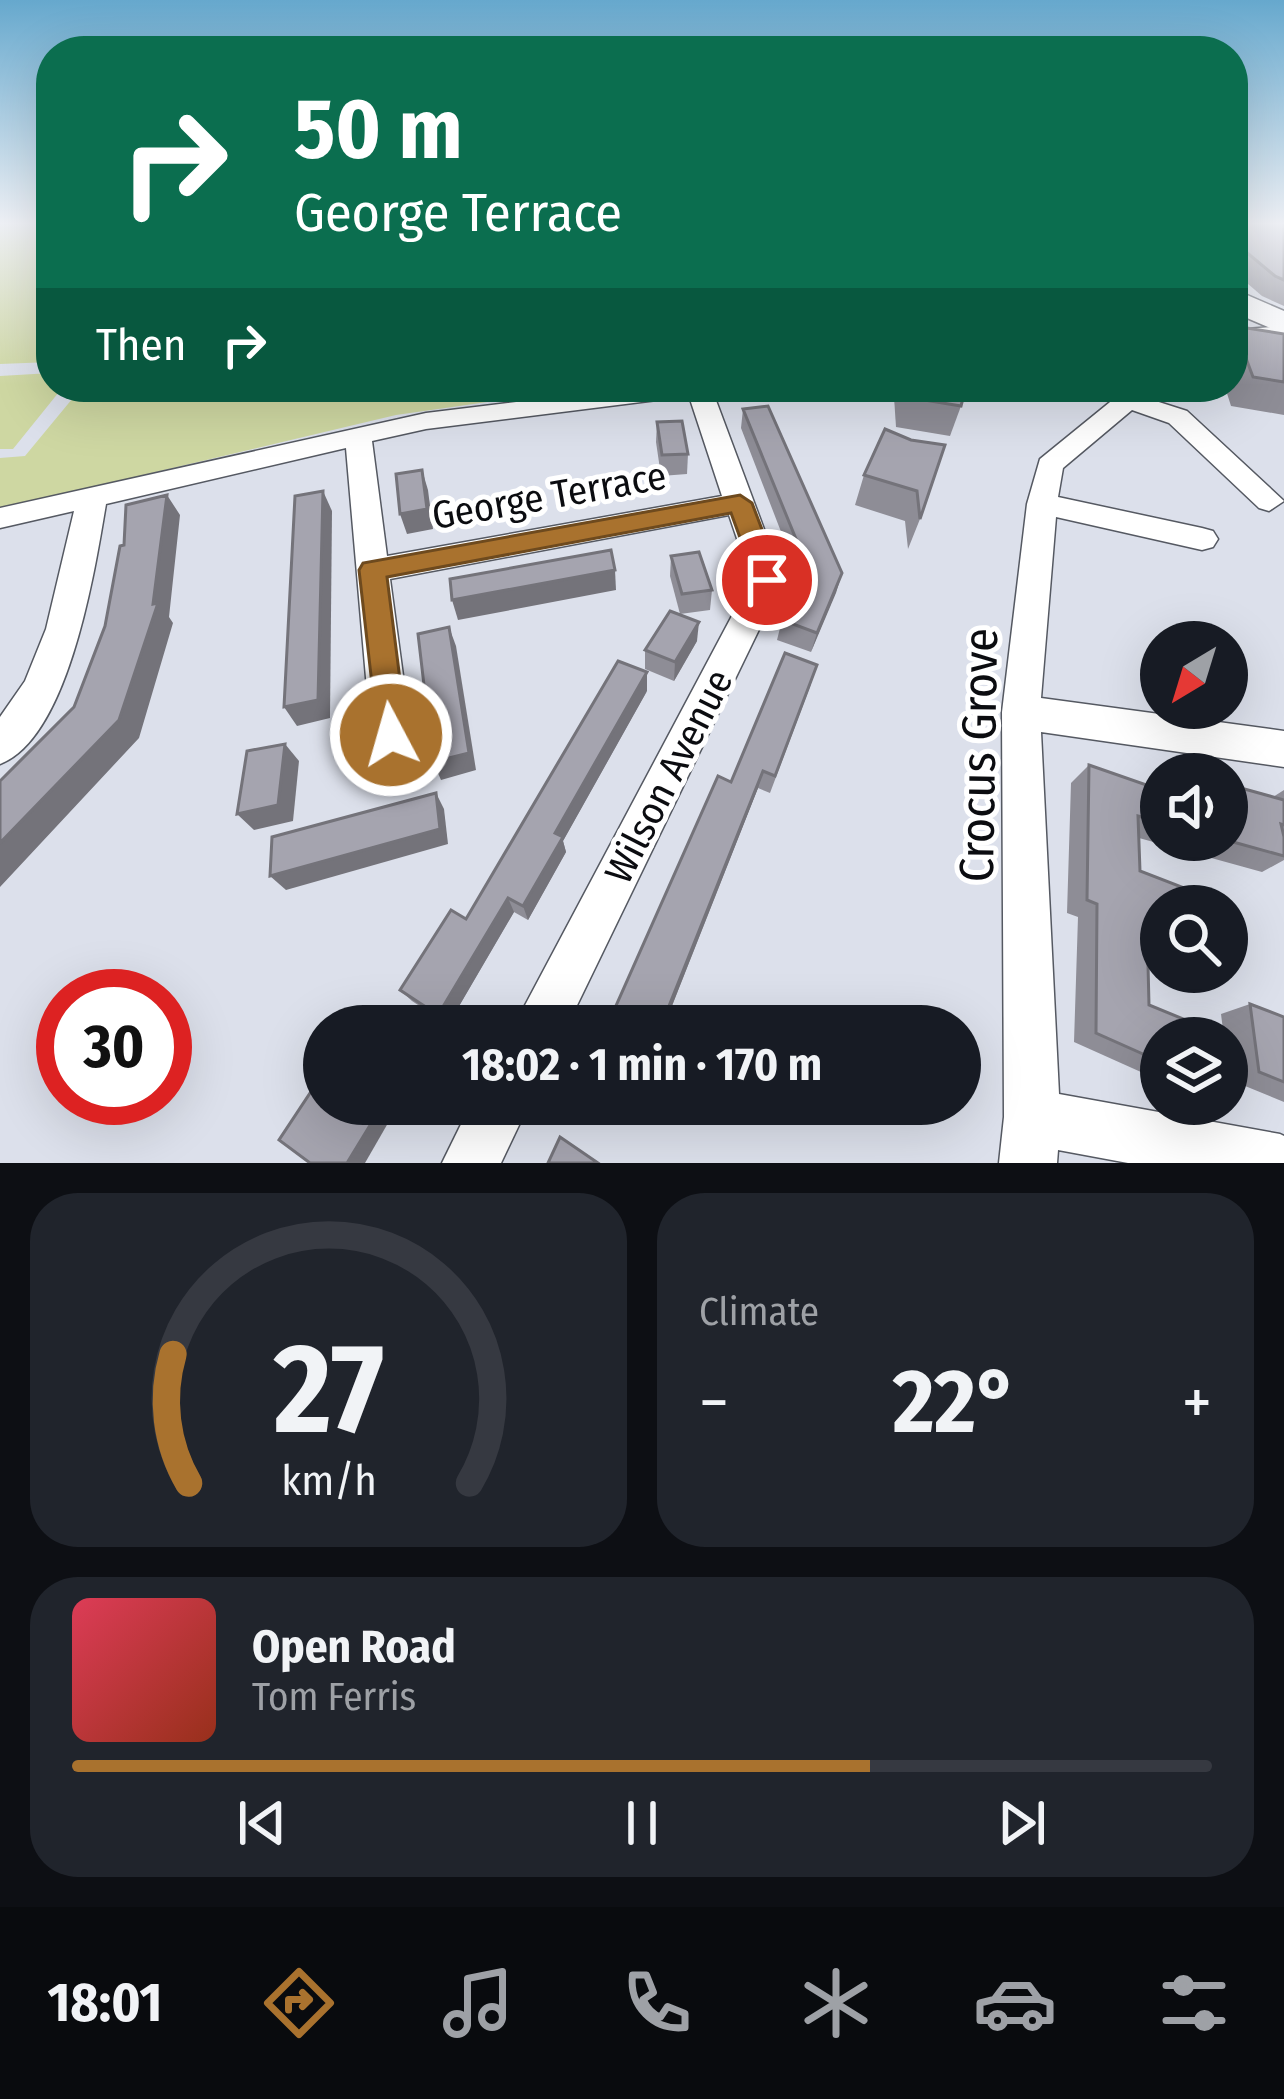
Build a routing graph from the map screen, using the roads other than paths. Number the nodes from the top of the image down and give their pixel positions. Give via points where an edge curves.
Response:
1 (1248, 308) edge
2 (1284, 328) edge
3 (1248, 335) edge
4 (578, 402) edge
5 (703, 402) edge
6 (1117, 402) edge
7 (1146, 402) edge
8 (358, 436) junction
9 (92, 497) junction
10 (1269, 502) dead end
11 (740, 503) junction
12 (1042, 504) junction
13 (0, 518) edge
14 (1202, 539) dead end
15 (373, 570) junction
16 (1022, 712) junction
17 (391, 735) dead end
18 (0, 746) edge
19 (1284, 749) edge
20 (551, 1005) edge
21 (490, 1125) edge
22 (1030, 1140) edge
23 (470, 1163) edge
24 (1280, 1163) edge

1 - 2 main road
2 - 3 street
4 - 8 street
5 - 11 street, Wilson Avenue
6 - 12 street, Crocus Grove via 1050,465
7 - 10 street via 1178,417
8 - 9 street
8 - 15 street
9 - 13 street
9 - 18 street via 71,607 37,702
11 - 15 street, George Terrace
11 - 20 street, Wilson Avenue via 767,580
12 - 14 street
12 - 16 street, Crocus Grove
15 - 17 street
16 - 19 street
16 - 22 street, Crocus Grove
21 - 23 street
22 - 24 street

